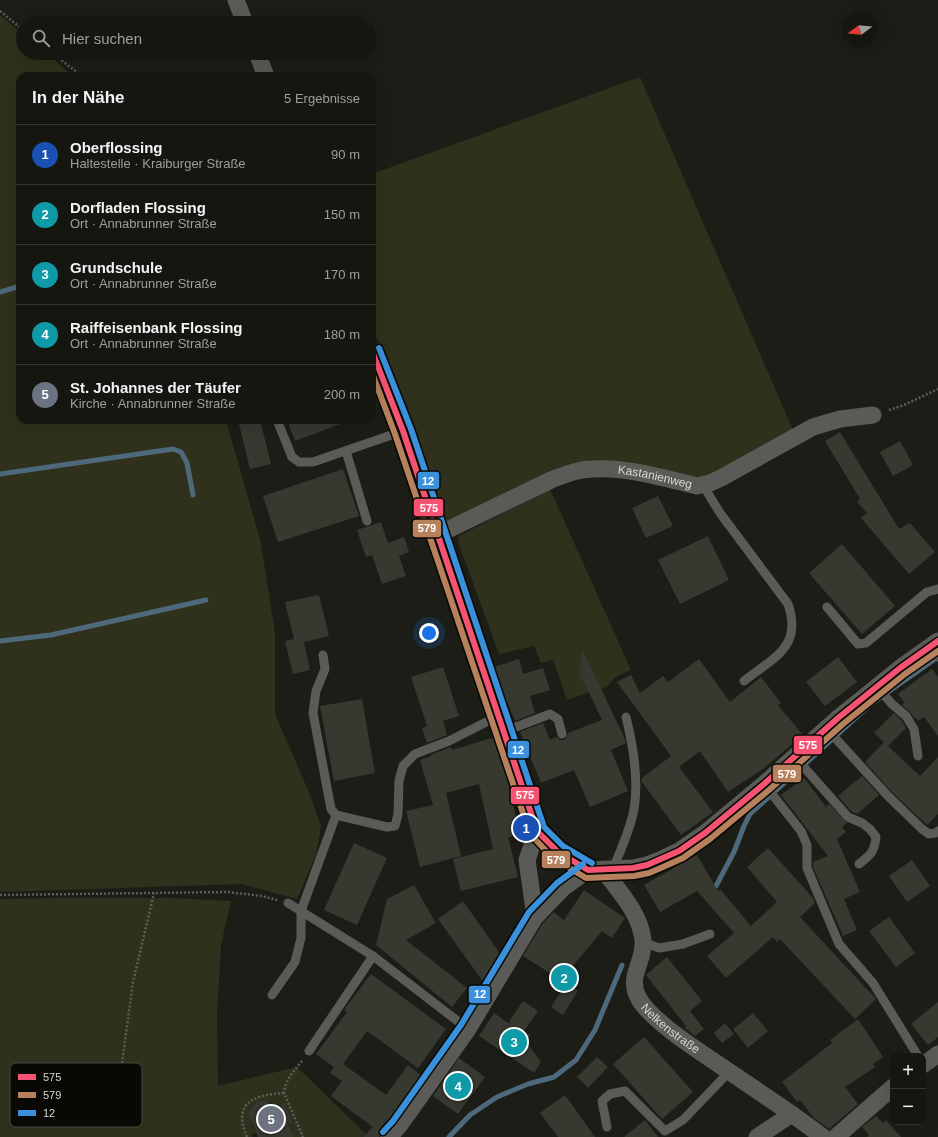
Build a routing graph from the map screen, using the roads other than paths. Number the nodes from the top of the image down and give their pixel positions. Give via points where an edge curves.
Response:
1 (236, 0) edge
2 (242, 16) edge
3 (260, 60) edge
4 (264, 72) edge
5 (376, 361) edge
6 (873, 415) road end
7 (279, 424) edge
8 (403, 431) junction
9 (346, 451) junction
10 (703, 485) junction
11 (368, 521) dead end
12 (437, 535) junction
13 (938, 589) edge
14 (827, 607) dead end
15 (935, 649) edge
16 (323, 655) dead end
17 (744, 681) dead end
18 (879, 688) junction
19 (626, 717) dead end
20 (500, 724) junction
21 (828, 731) junction
22 (562, 734) dead end
23 (918, 756) dead end
24 (796, 759) junction
25 (765, 786) junction
26 (336, 815) junction
27 (537, 831) junction
28 (938, 831) edge
29 (859, 864) dead end
30 (602, 870) junction
31 (288, 903) road end
32 (301, 911) junction
33 (535, 918) junction
34 (710, 934) dead end
35 (643, 942) junction
36 (373, 956) junction
37 (272, 995) dead end
38 (468, 1029) junction
39 (309, 1051) road end
40 (916, 1053) edge
41 (938, 1054) edge
42 (926, 1063) edge
43 (729, 1072) junction
44 (892, 1089) edge
45 (792, 1114) junction
46 (607, 1127) dead end
47 (389, 1137) edge
48 (757, 1137) edge
49 (823, 1137) edge
50 (836, 1137) edge

1 - 2 street
3 - 4 street
5 - 8 street
6 - 10 street, Kastanienweg via 840,419 813,427 721,478
7 - 9 lane via 292,457 299,462 313,462
8 - 9 lane
8 - 12 street
9 - 11 lane
10 - 12 street, Kastanienweg via 696,486 632,471 591,468 551,480
10 - 17 lane via 720,513 788,604 792,615 790,640 783,650
12 - 20 street
13 - 14 lane via 927,592 866,643 858,644
15 - 18 street
16 - 26 lane via 325,669 316,691 313,713 331,809
18 - 21 street via 838,718
18 - 23 lane via 906,716 914,729
19 - 30 lane via 633,748 635,803 627,833
20 - 22 lane via 550,714 558,719
20 - 26 lane via 414,754 403,766 399,781 395,826 387,827
20 - 27 street
21 - 24 street
21 - 28 lane via 922,829 929,834
24 - 25 street
24 - 29 lane via 848,817 866,826 876,837 872,854
25 - 30 street via 679,851 647,865
25 - 40 lane via 802,831 807,845 807,868 839,944 873,983
26 - 32 lane
27 - 30 street via 558,852
27 - 33 street via 527,860
30 - 33 street via 562,889
30 - 35 street, Nelkenstraße via 636,916
31 - 32 lane
32 - 36 lane
32 - 37 lane via 301,938 295,962
33 - 38 street
34 - 35 lane via 683,944 659,948
35 - 43 street, Nelkenstraße via 643,952 634,978 634,988 639,999 670,1031
36 - 38 lane
36 - 39 lane
38 - 47 street
41 - 42 street
43 - 45 street, Nelkenstraße
43 - 46 lane via 683,1120 665,1131 625,1091 610,1094 602,1101
44 - 50 street
45 - 48 street
45 - 49 street, Nelkenstraße

